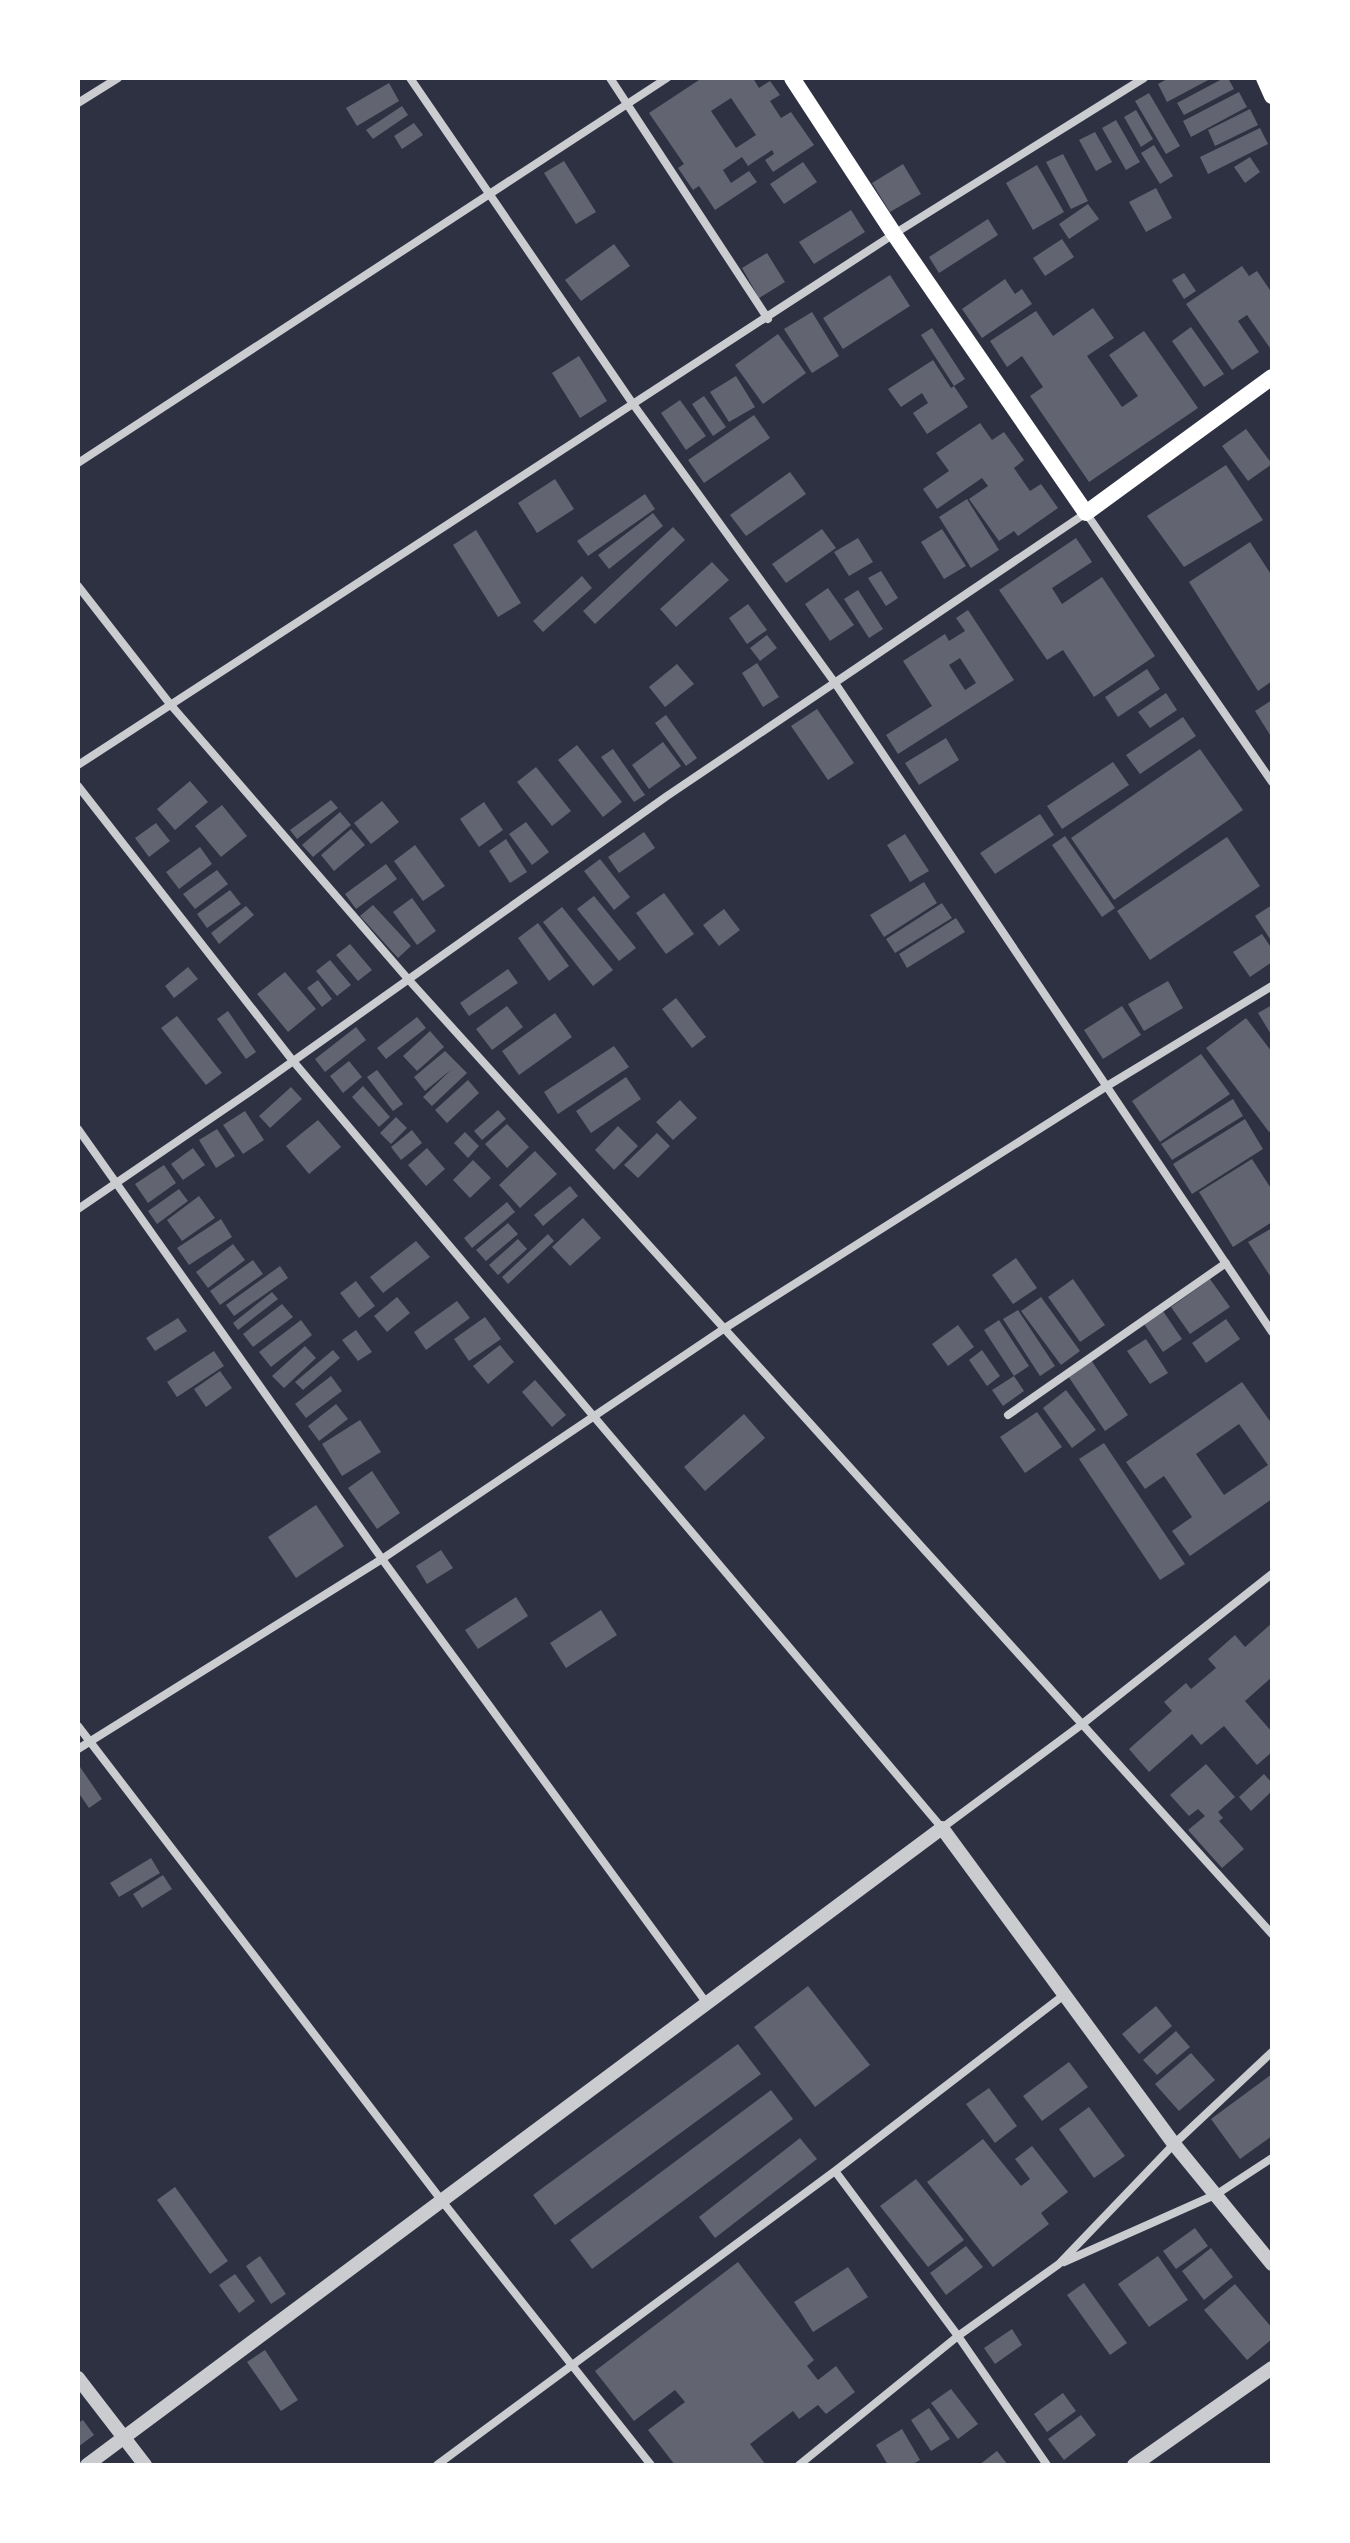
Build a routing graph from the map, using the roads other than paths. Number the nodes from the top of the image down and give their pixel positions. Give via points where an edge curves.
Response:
1 (118, 78) edge
2 (410, 78) edge
3 (610, 78) edge
4 (667, 78) edge
5 (792, 78) edge
6 (1144, 78) edge
7 (1264, 78) edge
8 (1272, 96) edge
9 (78, 103) edge
10 (627, 103) junction
11 (488, 192) junction
12 (894, 234) junction
13 (768, 319) junction
14 (1272, 377) edge
15 (633, 404) junction
16 (78, 463) edge
17 (1086, 513) junction
18 (78, 586) edge
19 (835, 683) junction
20 (170, 704) junction
21 (78, 765) edge
22 (1272, 782) edge
23 (78, 786) edge
24 (408, 979) junction
25 (1272, 986) edge
26 (293, 1061) junction
27 (1107, 1086) junction
28 (78, 1129) edge
29 (117, 1183) junction
30 (78, 1209) edge
31 (1226, 1263) junction
32 (725, 1328) junction
33 (1272, 1332) edge
34 (1008, 1415) dead end
35 (594, 1418) junction
36 (382, 1559) junction
37 (1272, 1574) edge
38 (1081, 1725) junction
39 (78, 1726) edge
40 (90, 1742) junction
41 (78, 1749) edge
42 (942, 1828) junction
43 (1272, 1934) edge
44 (1064, 1995) junction
45 (708, 2005) junction
46 (1272, 2052) edge
47 (1174, 2144) junction
48 (1272, 2158) edge
49 (835, 2171) junction
50 (1217, 2194) junction
51 (442, 2201) junction
52 (1059, 2264) junction
53 (1272, 2264) edge
54 (958, 2336) junction
55 (573, 2366) junction
56 (1272, 2368) edge
57 (78, 2378) edge
58 (123, 2438) junction
59 (106, 2459) edge
60 (87, 2465) edge
61 (145, 2465) edge
62 (437, 2465) edge
63 (651, 2465) edge
64 (799, 2465) edge
65 (1047, 2465) edge
66 (1134, 2465) edge

1 - 9 street
2 - 11 street
3 - 10 street
4 - 10 street
5 - 12 main road
6 - 12 street
7 - 8 main road
10 - 11 street
10 - 13 street
11 - 15 street
11 - 16 street
12 - 13 street
12 - 17 main road
13 - 15 street
14 - 17 main road
15 - 19 street
15 - 20 street
17 - 19 street
17 - 22 street
18 - 20 street
19 - 24 street
19 - 27 street
20 - 21 street
20 - 24 street
23 - 26 street
24 - 26 street
24 - 32 street
25 - 27 street
26 - 29 street
26 - 35 street
27 - 31 street
27 - 32 street
28 - 29 street
29 - 30 street
29 - 36 street
31 - 33 street
31 - 34 street
32 - 35 street
32 - 38 street
35 - 36 street
35 - 42 street
36 - 40 street
36 - 45 street
37 - 38 street
38 - 42 street
38 - 43 street
39 - 40 street
40 - 41 street
40 - 51 street
42 - 44 street
42 - 45 street
44 - 47 street
44 - 49 street
45 - 51 street
46 - 47 street
47 - 50 street
47 - 52 street
48 - 50 street
49 - 54 street
49 - 55 street
50 - 52 street
50 - 53 street
51 - 55 street
51 - 58 street
52 - 54 street
54 - 64 street
54 - 65 street
55 - 62 street
55 - 63 street
56 - 66 street
57 - 58 street
58 - 59 street
58 - 61 street
59 - 60 street

